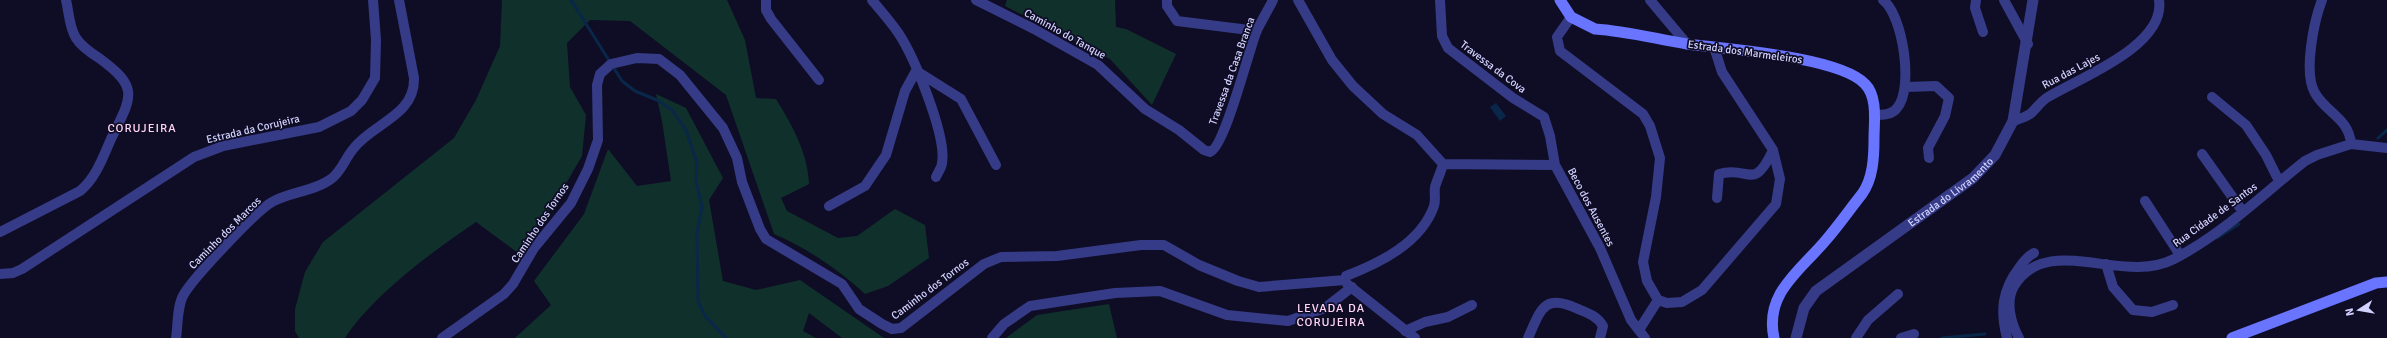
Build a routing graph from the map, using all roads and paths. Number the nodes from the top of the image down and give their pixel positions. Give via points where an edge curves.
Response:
1 (66, 0) edge
2 (373, 0) edge
3 (399, 0) edge
4 (766, 0) edge
5 (872, 0) edge
6 (976, 0) edge
7 (1167, 0) edge
8 (1273, 0) edge
9 (1298, 0) edge
10 (1440, 0) edge
11 (1560, 0) edge
12 (1650, 0) edge
13 (1883, 0) edge
14 (1976, 0) edge
15 (2004, 0) edge
16 (2033, 0) edge
17 (2158, 0) edge
18 (2322, 0) edge
19 (1571, 16) junction
20 (1257, 31) junction
21 (1983, 32) dead end
22 (1687, 44) junction
23 (2028, 44) junction
24 (1714, 47) junction
25 (916, 71) junction
26 (819, 80) dead end
27 (1906, 87) junction
28 (2212, 97) dead end
29 (1874, 115) junction
30 (2013, 121) junction
31 (2351, 144) junction
32 (2387, 148) edge
33 (1214, 150) joint
34 (1773, 150) junction
35 (2202, 154) dead end
36 (1929, 158) dead end
37 (1443, 164) junction
38 (996, 165) dead end
39 (1554, 165) junction
40 (936, 177) dead end
41 (2279, 181) junction
42 (1717, 198) dead end
43 (2145, 201) dead end
44 (829, 206) dead end
45 (2243, 212) junction
46 (0, 232) edge
47 (2034, 253) dead end
48 (2180, 255) junction
49 (2106, 264) junction
50 (0, 274) edge
51 (2387, 282) edge
52 (1348, 284) junction
53 (1898, 294) dead end
54 (1658, 300) junction
55 (2173, 305) dead end
56 (1472, 306) dead end
57 (1405, 331) junction
58 (1642, 334) edge
59 (1914, 334) dead end
60 (176, 338) edge
61 (442, 338) edge
62 (992, 338) edge
63 (1415, 338) edge
64 (1528, 338) edge
65 (1600, 338) edge
66 (1774, 338) edge
67 (1796, 338) edge
68 (1856, 338) edge
69 (1901, 338) edge
70 (2007, 338) edge
71 (2019, 338) edge
72 (2232, 338) edge

1 - 46 street via 69,20 76,38 119,73 128,86 130,95 116,131 89,183 80,191
2 - 50 street, Estrada da Corujeira via 375,78 362,100 350,111 319,127 223,146 194,156 22,269
3 - 60 street, Caminho dos Marcos via 414,78 414,88 406,103 398,113 354,148 341,170 331,180 270,203 245,227 183,295
4 - 26 street via 766,10 771,19
5 - 25 street via 899,33
6 - 33 street, Caminho do Tanque via 1034,28 1098,65 1145,109 1179,130 1204,150
7 - 20 street via 1167,6 1177,21
8 - 20 street, Travessa da Casa Branca
9 - 37 street via 1332,60 1353,86 1383,114 1417,135
10 - 39 street, Travessa da Cova via 1444,42 1457,56 1513,98 1541,113 1550,136
11 - 19 main road, Estrada dos Marmeleiros
12 - 22 street
13 - 27 street via 1890,5 1896,16
14 - 21 street via 1975,8
15 - 23 street
16 - 23 street, Estrada do Livramento
17 - 30 street, Rua das Lajes via 2158,18 2146,36 2107,66 2045,98 2030,114
18 - 31 street via 2311,47 2311,85 2319,100 2349,130
19 - 22 main road, Estrada dos Marmeleiros via 1595,29
19 - 54 street via 1557,38 1560,50 1643,114 1656,144 1660,158 1659,176 1643,262 1647,281
20 - 33 street, Travessa da Casa Branca via 1231,112
22 - 24 main road, Estrada dos Marmeleiros
23 - 30 street, Estrada do Livramento
24 - 29 main road, Estrada dos Marmeleiros via 1788,57 1841,70 1865,83 1872,93
24 - 34 street via 1722,72
25 - 38 street via 960,99
25 - 40 street via 938,124 942,163
25 - 44 street via 905,91 886,155 865,186
27 - 29 street via 1903,100 1897,109 1891,113
27 - 36 street via 1936,86 1949,98 1945,116 1928,148
28 - 41 street via 2246,125
29 - 66 main road, Estrada dos Marmeleiros via 1873,157 1867,184 1826,240 1779,293 1773,313
30 - 67 street, Estrada do Livramento via 1995,155 1972,178 1816,291 1804,308
31 - 32 street, Rua Cidade de Santos
31 - 41 street, Rua Cidade de Santos via 2305,161
34 - 42 street via 1758,174 1719,174
34 - 54 street via 1780,179 1776,204 1702,290 1682,302 1667,303
35 - 45 street
37 - 39 street, Beco dos Ausentes
37 - 52 street via 1427,222 1395,253 1346,276
39 - 58 street, Beco dos Ausentes via 1600,248 1631,320
41 - 45 street, Rua Cidade de Santos
43 - 48 street
45 - 48 street, Rua Cidade de Santos
47 - 70 street via 2015,272 2004,294 2002,319
48 - 49 street, Rua Cidade de Santos via 2152,266 2130,268
49 - 55 street via 2113,287 2133,310 2152,312
49 - 71 street, Rua Cidade de Santos via 2063,259 2043,262 2029,268 2021,275 2010,299 2010,314
51 - 72 main road via 2376,283
52 - 57 street
52 - 61 street, Caminho dos Tornos via 1259,287 1238,282 1199,265 1164,245 1142,244 1057,256 1001,257 984,264 901,328 892,330 859,309 842,284 766,239 742,182 737,158 719,123 671,67 658,59 637,58 611,64 600,74 597,85 598,140 588,169 571,202 534,248 513,284 504,294
52 - 62 street via 1325,308 1288,321 1227,315 1160,291 1115,293 1030,306 1004,324
53 - 68 street via 1868,320
54 - 58 street
56 - 57 street
57 - 63 street
59 - 69 street
64 - 65 street via 1543,307 1548,303 1563,302 1598,319 1603,326

